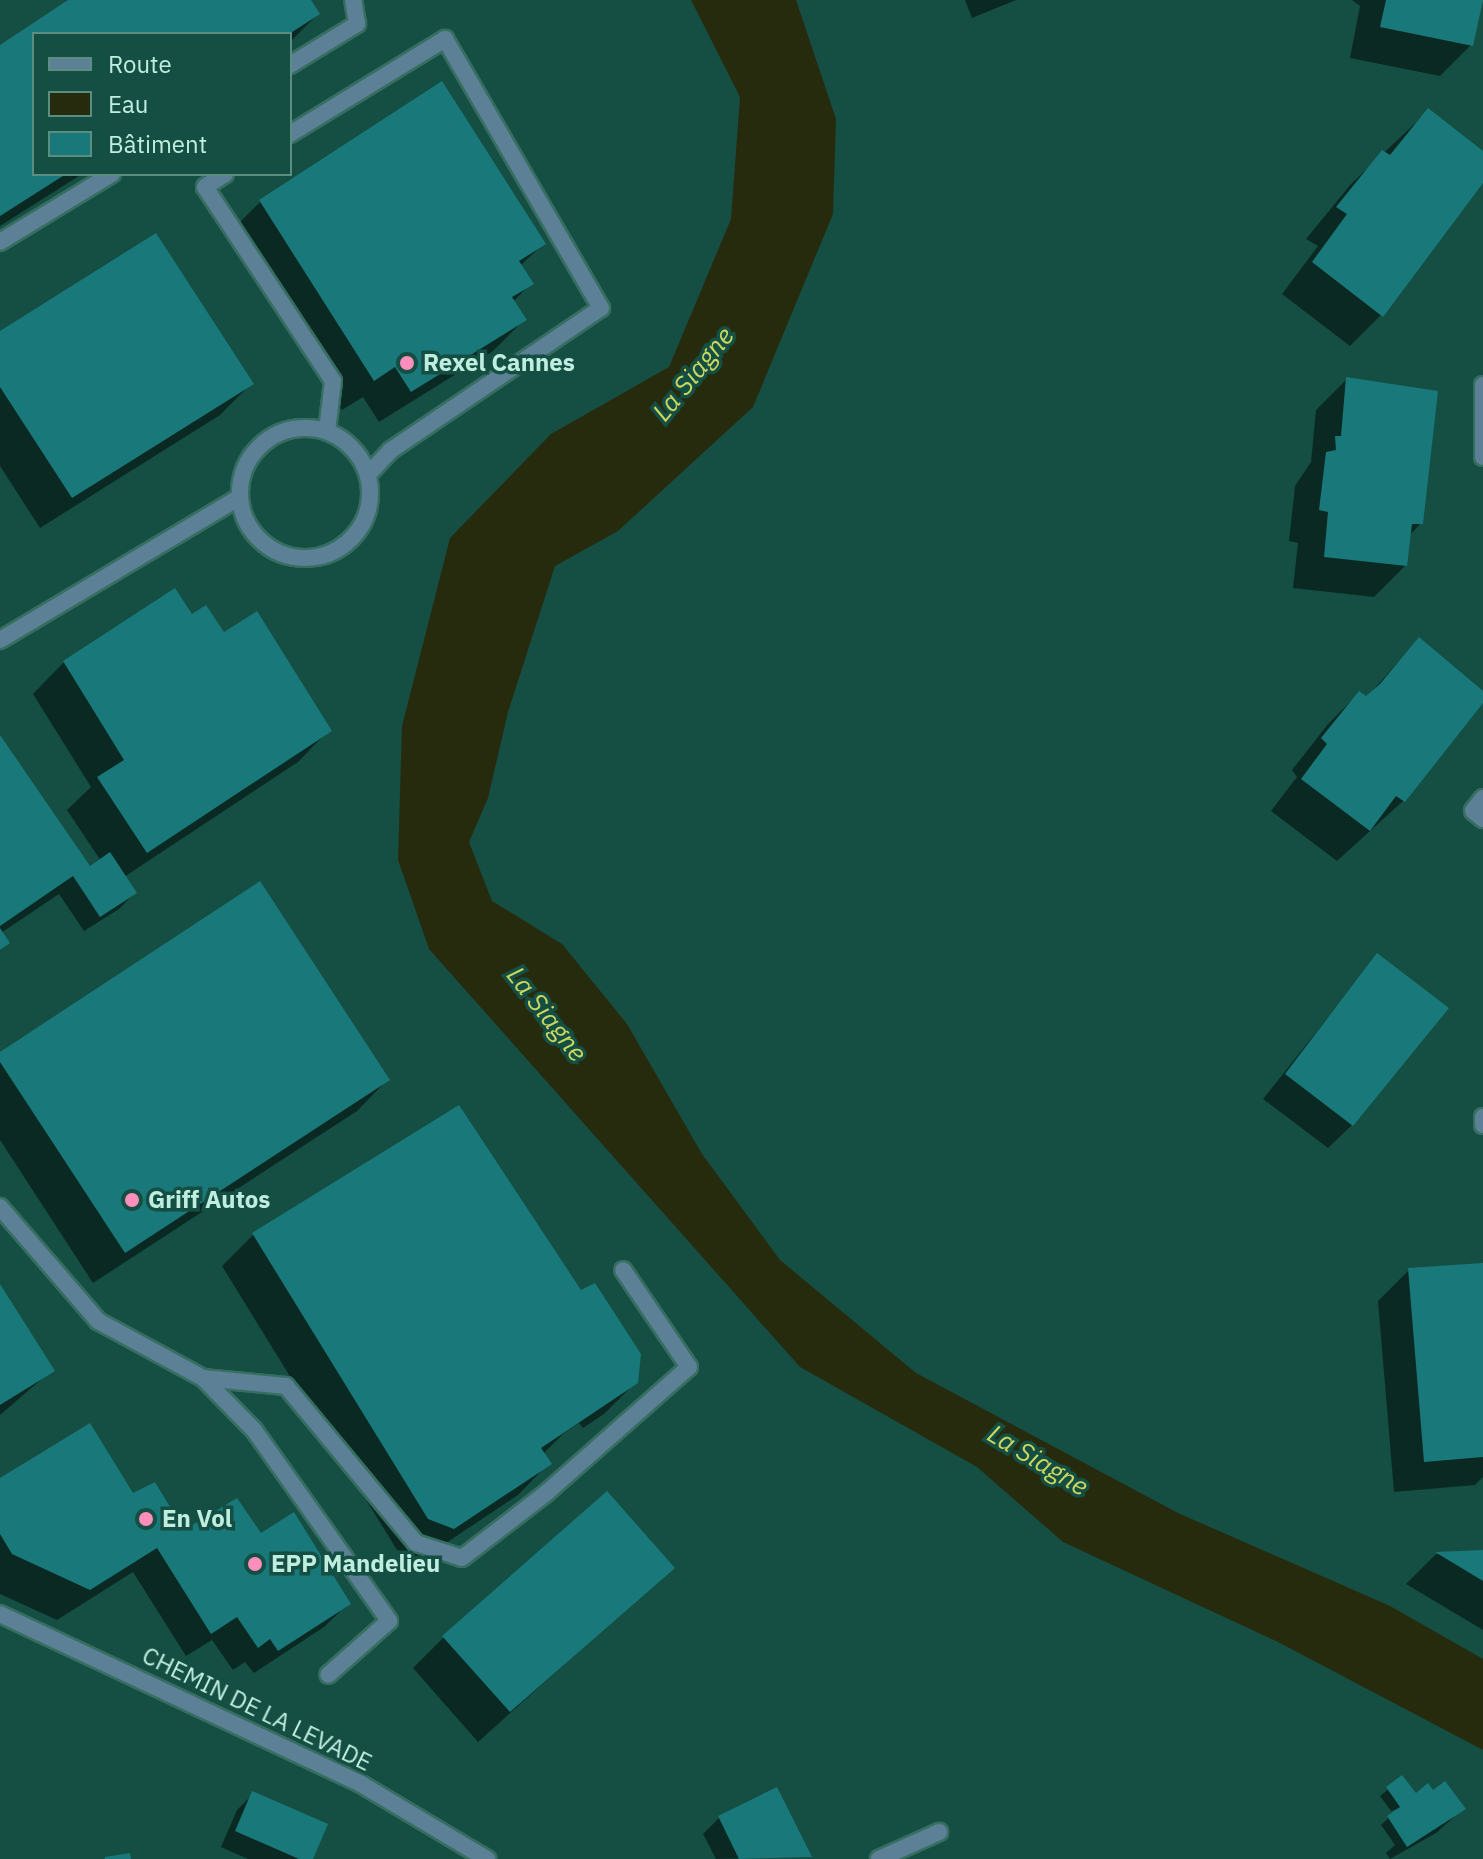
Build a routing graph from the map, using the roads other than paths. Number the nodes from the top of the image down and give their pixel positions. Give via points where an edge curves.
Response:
1 (353, 0) edge
2 (292, 64) edge
3 (292, 133) edge
4 (109, 176) edge
5 (222, 176) edge
6 (0, 242) edge
7 (1483, 385) edge
8 (327, 431) junction
9 (1483, 457) edge
10 (368, 475) junction
11 (238, 498) junction
12 (0, 640) edge
13 (1483, 798) edge
14 (1483, 819) edge
15 (1483, 1117) edge
16 (1483, 1125) edge
17 (3, 1214) edge
18 (623, 1270) dead end
19 (203, 1378) junction
20 (0, 1614) edge
21 (328, 1675) dead end
22 (939, 1832) dead end
23 (487, 1859) edge
24 (879, 1859) edge

1 - 2 street via 357,24
3 - 10 street via 445,39 601,308 391,450
4 - 6 street
5 - 8 street via 205,187 333,381
7 - 9 street
8 - 10 street via 352,448
8 - 11 street via 298,428 267,439 246,462
10 - 11 street via 370,497 362,524 350,541 316,559 278,554 249,530
11 - 12 street
13 - 14 street via 1473,811
15 - 16 street
17 - 19 street via 98,1321
18 - 19 street via 689,1367 545,1494 462,1558 416,1543 286,1386
19 - 21 street via 254,1430 389,1621
20 - 23 street, CHEMIN DE LA LEVADE via 361,1784
22 - 24 street

